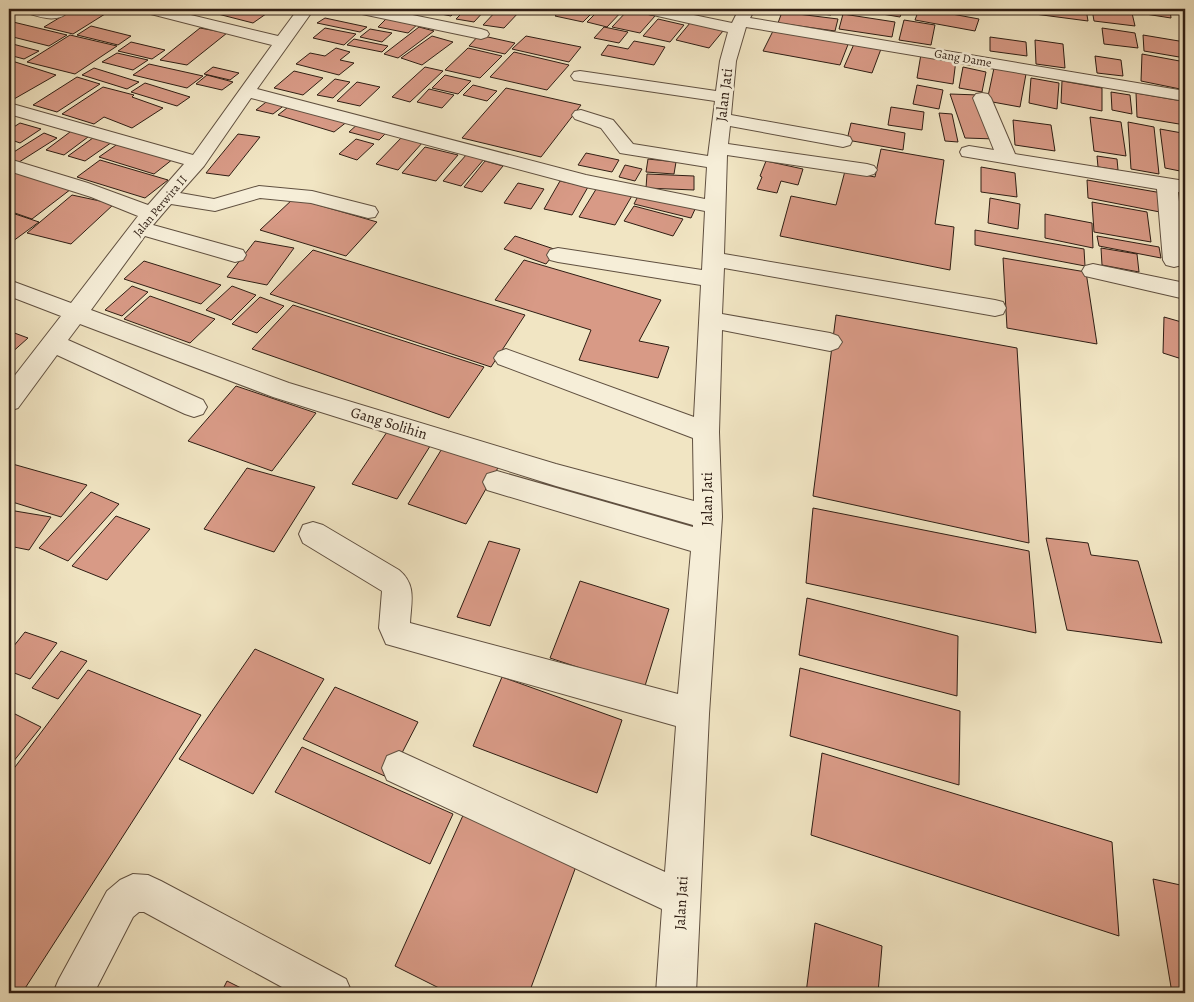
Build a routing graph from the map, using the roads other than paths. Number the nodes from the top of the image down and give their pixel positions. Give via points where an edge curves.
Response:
1 (29, 9) edge
2 (63, 9) edge
3 (148, 9) edge
4 (362, 9) edge
5 (645, 9) edge
6 (294, 17) edge
7 (742, 19) edge
8 (481, 34) dead end
9 (281, 42) junction
10 (580, 76) dead end
11 (247, 92) junction
12 (1185, 96) edge
13 (982, 98) dead end
14 (9, 108) edge
15 (722, 108) junction
16 (581, 115) dead end
17 (843, 141) dead end
18 (969, 152) dead end
19 (718, 155) junction
20 (1007, 158) junction
21 (197, 162) junction
22 (9, 165) edge
23 (867, 170) dead end
24 (1176, 186) edge
25 (166, 197) junction
26 (715, 207) junction
27 (368, 212) dead end
28 (146, 221) junction
29 (235, 255) dead end
30 (558, 255) dead end
31 (1174, 260) dead end
32 (714, 269) junction
33 (1093, 271) dead end
34 (9, 288) edge
35 (1185, 291) edge
36 (996, 308) dead end
37 (76, 314) junction
38 (710, 320) junction
39 (830, 342) dead end
40 (52, 343) junction
41 (506, 358) dead end
42 (9, 401) edge
43 (194, 407) dead end
44 (706, 432) junction
45 (497, 482) dead end
46 (707, 530) junction
47 (313, 534) dead end
48 (693, 714) junction
49 (400, 768) dead end
50 (682, 898) junction
51 (73, 993) edge
52 (332, 993) edge
53 (676, 993) edge

1 - 2 street via 52,15
3 - 9 street
4 - 8 street
5 - 7 street, Gang Dame
6 - 9 street, Jalan Perwira II
7 - 12 street, Gang Dame
7 - 15 street, Jalan Jati via 728,61
9 - 11 street, Jalan Perwira II
10 - 15 street
11 - 21 street, Jalan Perwira II
11 - 26 street via 576,178
13 - 20 street
14 - 21 street
15 - 17 street
15 - 19 street, Jalan Jati
16 - 19 street via 608,124 627,149
18 - 20 street
19 - 23 street
19 - 26 street, Jalan Jati
20 - 24 street
21 - 25 street, Jalan Perwira II
22 - 28 street via 96,192
24 - 31 street
25 - 27 street via 215,205 259,192 312,197
25 - 28 street, Jalan Perwira II
26 - 32 street, Jalan Jati
28 - 29 street
28 - 37 street, Jalan Perwira II
30 - 32 street
32 - 36 street
32 - 38 street, Jalan Jati
33 - 35 street
34 - 37 street, Gang Solihin
37 - 40 street, Jalan Perwira II
37 - 46 street, Gang Solihin via 282,390 556,475
38 - 39 street
38 - 44 street, Jalan Jati
40 - 42 street, Jalan Perwira II
40 - 43 street
41 - 44 street
44 - 46 street, Jalan Jati
45 - 46 street
46 - 48 street, Jalan Jati
47 - 48 street via 397,586 394,628 397,634
48 - 50 street, Jalan Jati
49 - 50 street
50 - 53 street, Jalan Jati
51 - 52 street via 120,904 133,893 148,894

